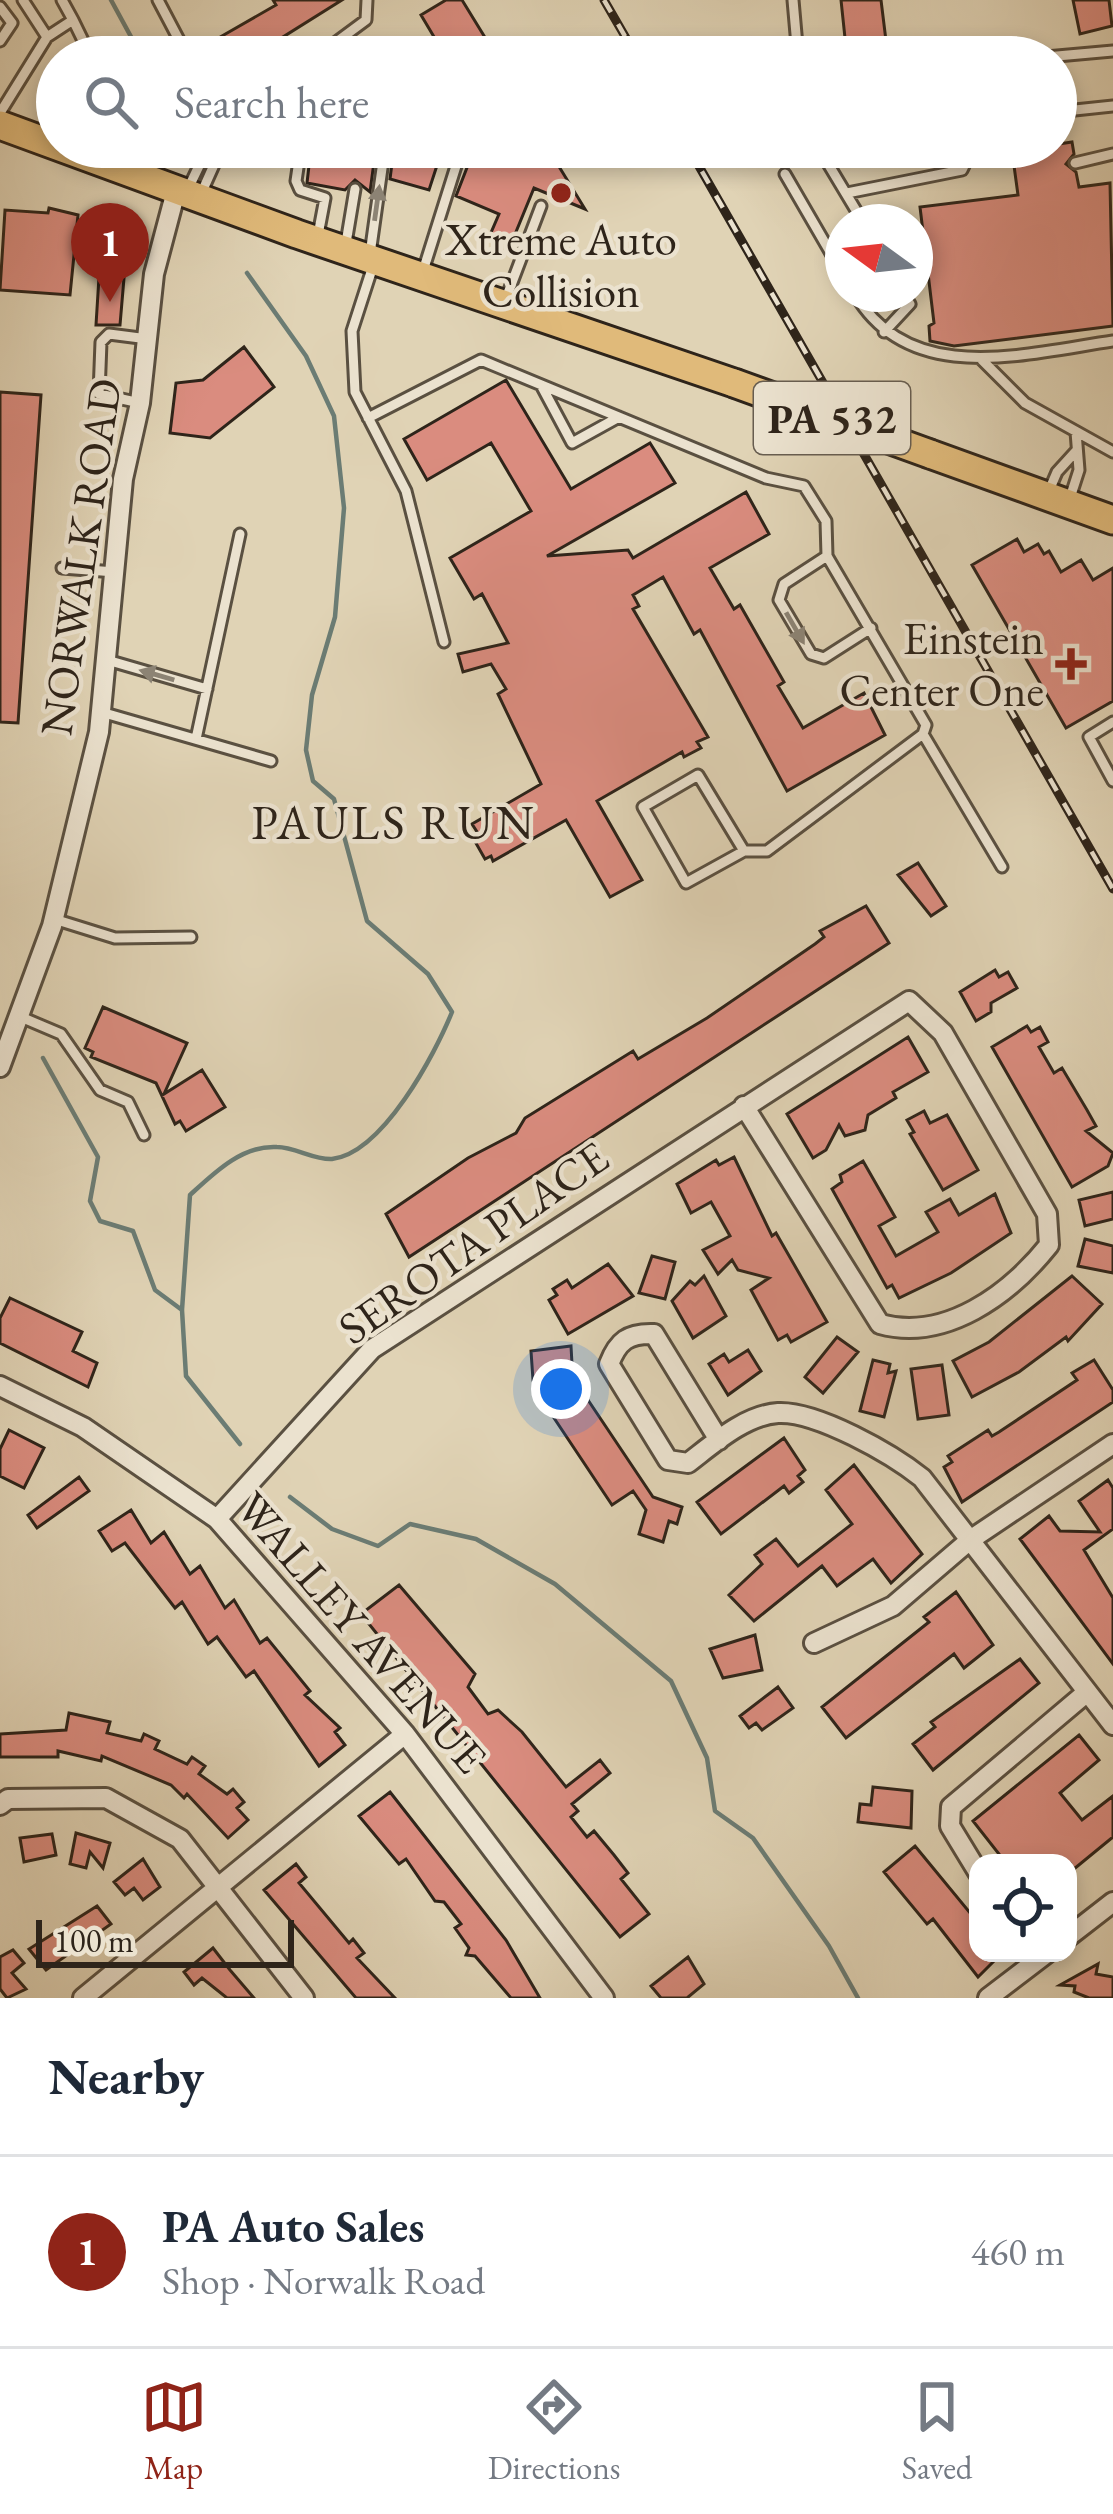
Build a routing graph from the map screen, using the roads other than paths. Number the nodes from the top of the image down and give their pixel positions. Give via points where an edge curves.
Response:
1 (62, 0) edge
2 (158, 0) edge
3 (367, 0) edge
4 (793, 0) edge
5 (27, 5) edge
6 (3, 10) edge
7 (73, 20) junction
8 (46, 36) edge
9 (50, 36) edge
10 (81, 36) edge
11 (177, 36) edge
12 (344, 36) edge
13 (796, 36) edge
14 (0, 41) edge
15 (1113, 51) edge
16 (1077, 54) edge
17 (36, 56) edge
18 (1113, 106) edge
19 (1077, 110) edge
20 (0, 113) edge
21 (0, 125) edge
22 (36, 138) edge
23 (1113, 154) edge
24 (1077, 163) edge
25 (115, 168) edge
26 (199, 168) edge
27 (207, 168) edge
28 (298, 168) edge
29 (381, 168) edge
30 (456, 168) edge
31 (831, 168) edge
32 (963, 168) edge
33 (784, 174) dead end
34 (355, 189) dead end
35 (847, 193) junction
36 (187, 195) junction
37 (853, 204) edge
38 (541, 206) dead end
39 (316, 241) junction
40 (825, 243) edge
41 (363, 257) junction
42 (422, 277) junction
43 (503, 306) junction
44 (866, 312) edge
45 (903, 312) edge
46 (884, 332) junction
47 (148, 339) junction
48 (1113, 341) edge
49 (982, 360) junction
50 (541, 385) junction
51 (140, 404) junction
52 (619, 417) junction
53 (368, 418) junction
54 (1076, 432) junction
55 (1077, 450) junction
56 (1113, 452) edge
57 (1059, 497) junction
58 (1113, 520) edge
59 (240, 534) dead end
60 (826, 556) junction
61 (62, 568) dead end
62 (115, 572) junction
63 (871, 628) junction
64 (444, 642) dead end
65 (106, 660) junction
66 (207, 689) junction
67 (101, 712) junction
68 (1113, 722) edge
69 (922, 734) junction
70 (196, 740) junction
71 (271, 761) dead end
72 (1113, 781) edge
73 (744, 851) junction
74 (1002, 866) dead end
75 (54, 919) junction
76 (191, 937) dead end
77 (21, 1017) junction
78 (0, 1065) edge
79 (744, 1106) junction
80 (145, 1136) dead end
81 (0, 1386) edge
82 (718, 1440) junction
83 (1113, 1444) edge
84 (217, 1519) junction
85 (970, 1540) junction
86 (814, 1643) dead end
87 (1086, 1693) junction
88 (1113, 1725) edge
89 (405, 1734) junction
90 (0, 1804) edge
91 (969, 1857) edge
92 (219, 1890) junction
93 (1113, 1903) edge
94 (1077, 1930) edge
95 (1034, 1962) edge
96 (83, 1998) edge
97 (304, 1998) edge
98 (604, 1998) edge
99 (988, 1998) edge

1 - 7 lane
2 - 11 lane
3 - 12 lane via 366,20
4 - 13 lane
5 - 6 lane
5 - 8 lane
6 - 14 lane via 12,23
7 - 9 lane
7 - 10 lane
15 - 16 lane
17 - 20 lane
18 - 19 lane
21 - 22 main road, PA 532
23 - 24 lane
25 - 36 main road, PA 532
26 - 36 lane
27 - 36 lane
28 - 39 lane via 300,190 326,193
41 -> 29 lane
30 - 42 lane
31 - 35 lane
32 - 35 lane
33 - 40 lane
34 - 41 lane
35 - 37 lane
36 - 39 main road, PA 532
36 - 47 street, NORWALK ROAD via 154,274
38 - 43 lane
39 - 41 main road, PA 532
41 - 42 main road, PA 532
41 - 53 lane via 352,331 355,392
42 - 43 main road, PA 532
43 - 57 main road, PA 532, bridge
44 - 46 lane
45 - 46 lane
46 - 49 lane via 904,346
47 - 51 street, NORWALK ROAD
47 - 51 lane via 109,334 101,342 99,394
48 - 49 lane
49 - 54 lane via 1025,403
50 - 52 lane
50 - 52 lane via 572,443
50 - 53 lane via 481,360
51 - 62 street, NORWALK ROAD
52 - 60 lane via 804,486 826,521
53 - 64 lane via 406,491
54 - 55 lane
54 - 56 lane
55 - 57 lane via 1079,470
55 - 57 lane via 1058,472
57 - 58 main road, PA 532
59 - 66 lane
60 - 63 lane
60 -> 63 lane via 784,584 779,600 811,654 824,658
61 - 62 lane
62 - 65 street, NORWALK ROAD
63 - 69 lane via 922,711
66 -> 65 lane
65 - 67 street, NORWALK ROAD
66 - 70 lane
67 - 70 lane
67 - 75 street, NORWALK ROAD
68 - 72 lane via 1089,736
69 - 73 lane via 767,851
69 - 74 lane
70 - 71 lane
73 - 73 lane via 686,883 643,807 698,775
75 - 76 lane via 115,938
75 - 77 street, NORWALK ROAD
77 - 78 street, NORWALK ROAD
77 - 80 lane via 61,1034 100,1090 128,1102
79 - 79 street, SEROTA PLACE via 909,1001 955,1053 1046,1214 1049,1246 1030,1270 952,1323 904,1331 880,1324
79 - 84 street, SEROTA PLACE via 372,1349
81 - 84 street, WALLEY AVENUE via 83,1427
82 - 82 street via 654,1334 616,1344 609,1364 668,1460 688,1462
82 - 85 street via 782,1412 870,1444 922,1478
83 - 85 street
84 - 89 street, WALLEY AVENUE
85 - 86 street via 893,1606
85 - 87 street
87 - 88 street
87 - 91 street via 951,1807 950,1826
89 - 92 street
89 - 98 street, WALLEY AVENUE
90 - 92 street via 106,1798 180,1839
92 - 96 street
92 - 97 street
93 - 94 street
95 - 99 street

